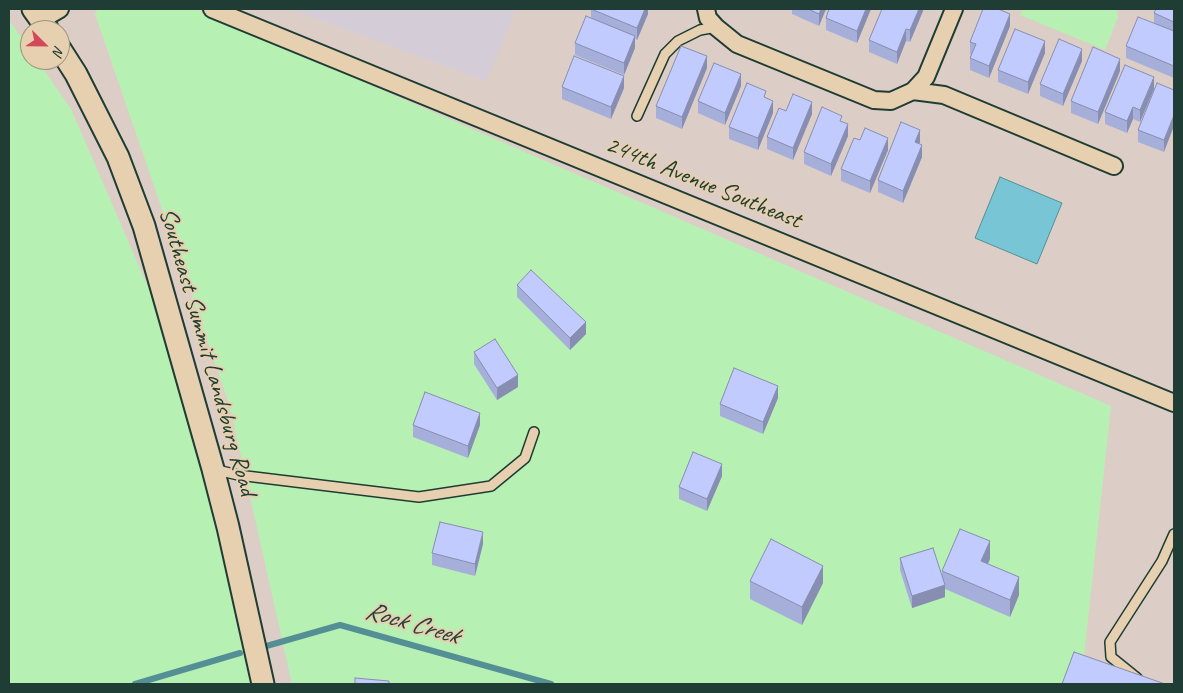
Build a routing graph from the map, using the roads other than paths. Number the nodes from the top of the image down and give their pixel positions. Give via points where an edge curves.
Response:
1 (60, 9) edge
2 (212, 9) edge
3 (706, 9) edge
4 (954, 9) edge
5 (41, 20) edge
6 (716, 27) junction
7 (70, 64) edge
8 (913, 91) junction
9 (637, 116) dead end
10 (1114, 166) dead end
11 (1174, 403) edge
12 (534, 432) dead end
13 (213, 469) junction
14 (1174, 534) edge
15 (1138, 678) edge
16 (263, 684) edge

1 - 5 street
2 - 11 street, 244th Avenue Southeast
3 - 6 street via 708,18
4 - 8 street via 926,77
6 - 8 street via 737,44 874,100 891,101
6 - 9 lane via 700,30 678,41 665,54
7 - 13 street, Southeast Summit Landsburg Road via 114,149 144,226
8 - 10 street via 944,95
12 - 13 lane via 525,458 491,486 419,498
13 - 16 street, Southeast Summit Landsburg Road
14 - 15 lane via 1162,561 1110,642 1111,657

